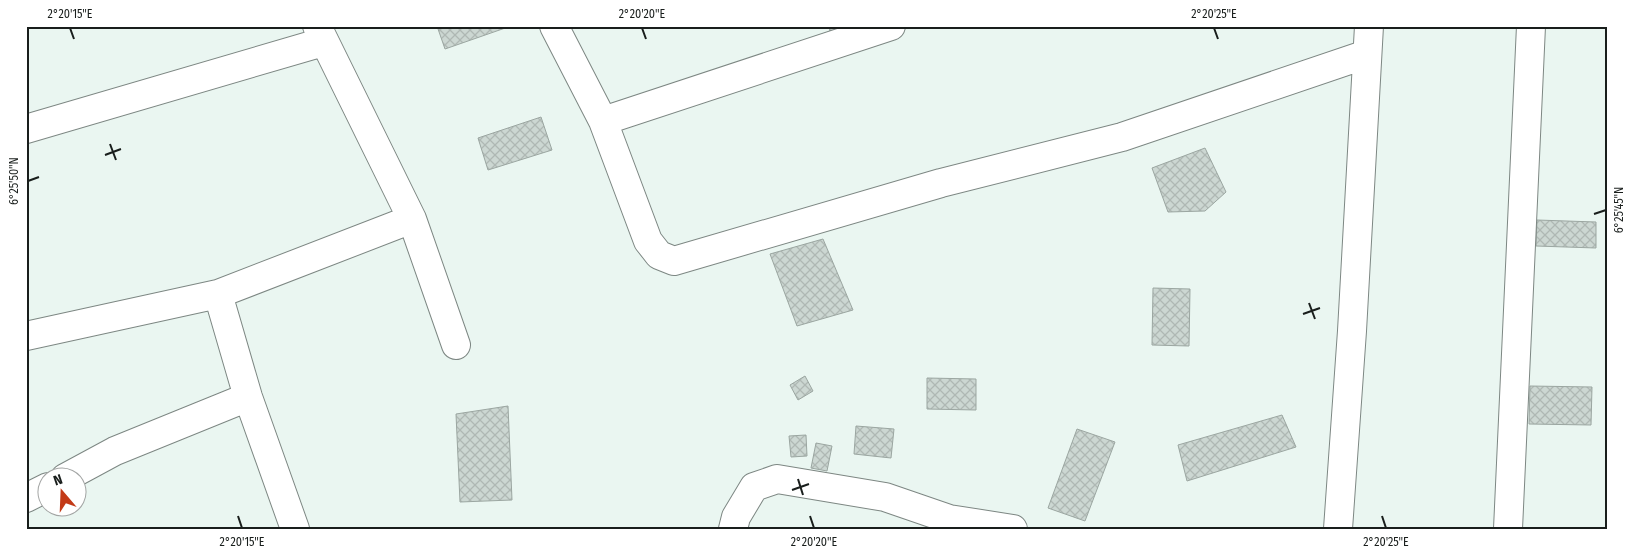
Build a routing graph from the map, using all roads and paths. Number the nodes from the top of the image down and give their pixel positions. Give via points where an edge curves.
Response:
1 (554, 26) edge
2 (891, 26) edge
3 (1369, 26) edge
4 (1530, 26) edge
5 (320, 34) edge
6 (1367, 54) junction
7 (603, 121) junction
8 (26, 129) edge
9 (412, 219) junction
10 (218, 294) junction
11 (26, 336) edge
12 (456, 345) dead end
13 (248, 397) junction
14 (84, 468) edge
15 (38, 492) edge
16 (26, 498) edge
17 (295, 529) edge
18 (734, 529) edge
19 (1013, 529) edge
20 (1338, 529) edge
21 (1508, 529) edge

1 - 7 street
2 - 7 street
3 - 6 street
4 - 21 street
5 - 8 street
5 - 9 street
6 - 7 street via 1122,137 942,183 674,261 659,255 648,240
6 - 20 street
9 - 10 street
9 - 12 street
10 - 11 street
10 - 13 street
13 - 14 street via 115,451
13 - 17 street
15 - 16 street
18 - 19 street via 736,517 754,487 776,479 885,497 949,519

